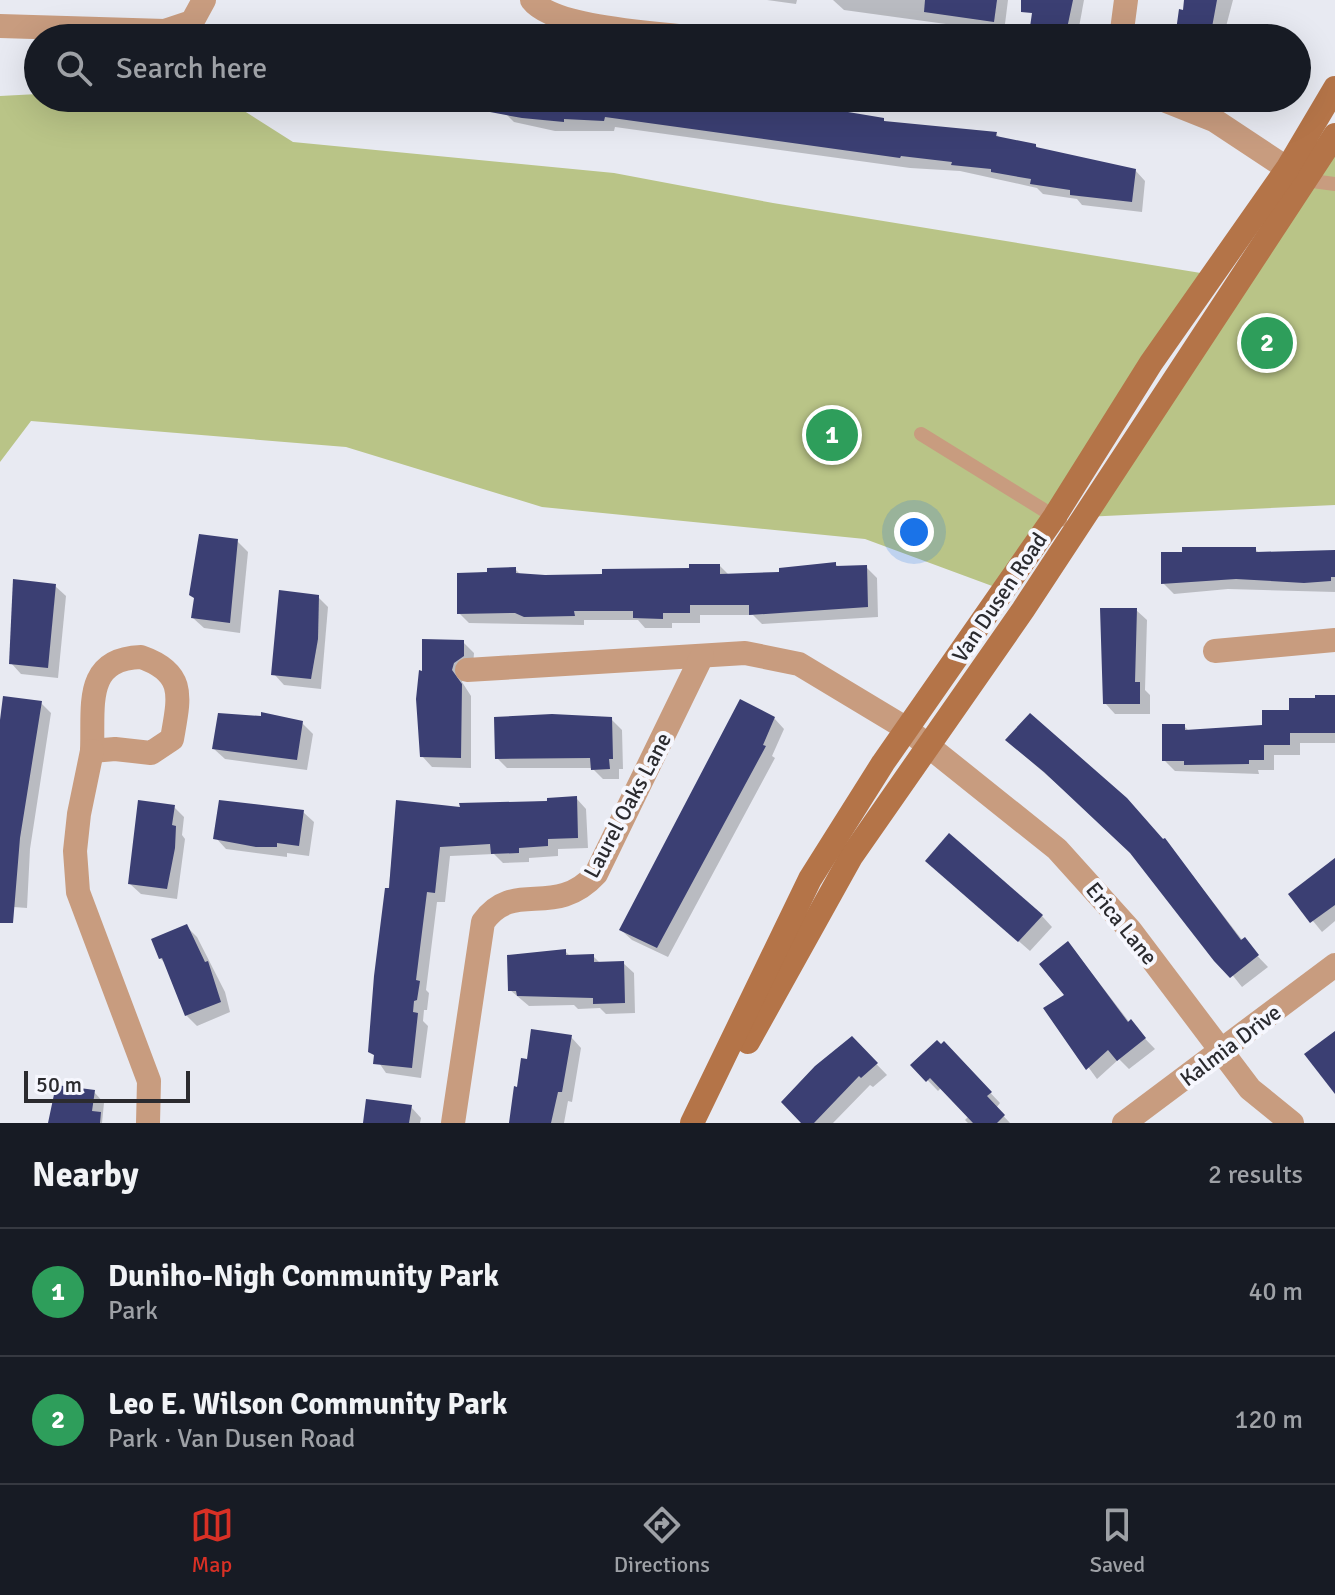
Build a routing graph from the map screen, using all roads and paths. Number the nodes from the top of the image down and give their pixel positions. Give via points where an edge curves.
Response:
1 (204, 0) edge
2 (532, 0) edge
3 (1126, 0) edge
4 (186, 24) edge
5 (599, 24) edge
6 (1123, 24) edge
7 (0, 26) edge
8 (24, 27) edge
9 (1335, 88) edge
10 (1194, 112) edge
11 (1335, 135) edge
12 (1296, 175) junction
13 (1335, 184) edge
14 (921, 434) dead end
15 (1055, 516) junction
16 (1074, 532) junction
17 (1335, 640) edge
18 (1215, 651) dead end
19 (702, 656) junction
20 (467, 670) dead end
21 (907, 729) junction
22 (928, 745) junction
23 (92, 751) junction
24 (1335, 965) edge
25 (1222, 1052) junction
26 (148, 1123) edge
27 (453, 1123) edge
28 (692, 1123) edge
29 (709, 1123) edge
30 (1124, 1123) edge
31 (1292, 1123) edge

1 - 4 street
2 - 5 street via 556,18
3 - 6 street
7 - 8 street
9 - 12 main road, Van Dusen Road
10 - 12 street
11 - 12 main road, Van Dusen Road
12 - 13 lane
12 - 15 main road, Van Dusen Road via 1151,363
12 - 16 main road, Van Dusen Road
14 - 15 lane
15 - 16 lane
15 - 21 main road, Van Dusen Road
16 - 22 main road, Van Dusen Road
17 - 18 street
19 - 20 street
19 - 21 street via 745,653 799,664
19 - 27 street, Laurel Oaks Lane via 596,874 566,896 510,900 483,922
21 - 22 street, Erica Lane
21 - 28 main road, Van Dusen Road via 810,879
22 - 25 street, Erica Lane via 1085,877
22 - 29 main road, Van Dusen Road via 805,934
23 - 23 street via 96,684 102,670 124,658 141,657 171,672 177,683 172,739 151,753
23 - 26 street via 75,851 78,892 149,1081
24 - 25 street, Kalmia Drive
25 - 30 street, Kalmia Drive
25 - 31 street, Erica Lane via 1267,1106

